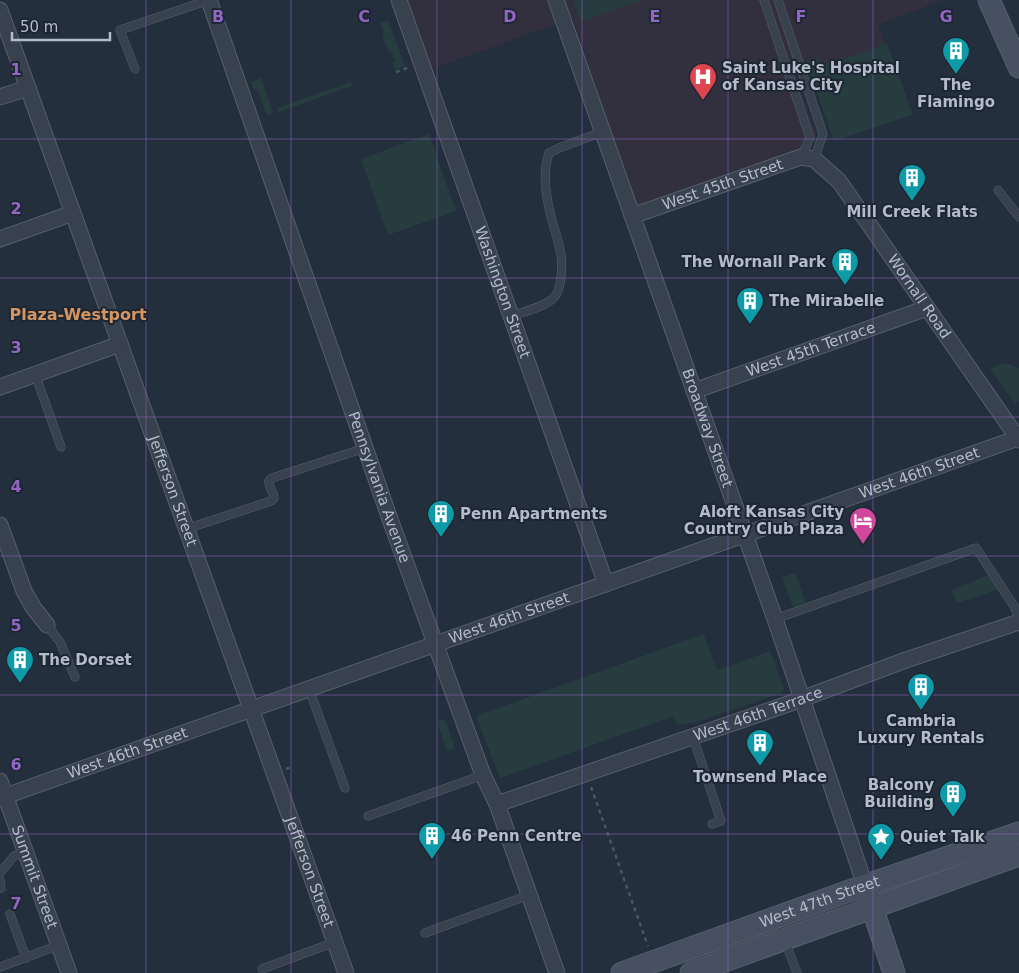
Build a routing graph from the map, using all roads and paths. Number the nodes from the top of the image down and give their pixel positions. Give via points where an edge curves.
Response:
1 (209, 0) edge
2 (400, 0) edge
3 (556, 0) edge
4 (764, 0) edge
5 (989, 0) edge
6 (779, 2) edge
7 (767, 9) junction
8 (0, 10) edge
9 (796, 53) junction
10 (783, 57) junction
11 (1019, 67) edge
12 (407, 68) dead end
13 (135, 69) dead end
14 (396, 72) dead end
15 (805, 82) junction
16 (793, 86) junction
17 (28, 88) junction
18 (0, 97) edge
19 (602, 132) junction
20 (807, 158) junction
21 (998, 190) dead end
22 (73, 213) junction
23 (632, 216) junction
24 (1019, 217) edge
25 (0, 239) edge
26 (927, 308) junction
27 (511, 316) junction
28 (120, 344) junction
29 (35, 374) junction
30 (0, 386) edge
31 (694, 391) junction
32 (1019, 439) edge
33 (61, 447) dead end
34 (365, 448) junction
35 (0, 524) edge
36 (186, 529) junction
37 (745, 534) junction
38 (606, 584) junction
39 (1019, 618) edge
40 (775, 619) junction
41 (1019, 622) edge
42 (47, 625) joint
43 (436, 644) junction
44 (75, 677) dead end
45 (309, 689) junction
46 (802, 699) junction
47 (251, 710) junction
48 (693, 737) junction
49 (292, 767) dead end
50 (286, 769) dead end
51 (483, 775) junction
52 (588, 780) dead end
53 (0, 781) edge
54 (345, 788) dead end
55 (3, 797) edge
56 (497, 804) junction
57 (368, 816) dead end
58 (712, 824) dead end
59 (1017, 844) edge
60 (25, 852) junction
61 (0, 873) edge
62 (865, 886) junction
63 (529, 895) junction
64 (872, 908) junction
65 (797, 910) junction
66 (10, 914) dead end
67 (759, 923) junction
68 (425, 933) dead end
69 (781, 940) junction
70 (335, 942) junction
71 (59, 945) junction
72 (649, 948) dead end
73 (740, 956) junction
74 (26, 958) junction
75 (0, 968) edge
76 (262, 969) dead end
77 (69, 973) edge
78 (346, 973) edge
79 (557, 973) edge
80 (622, 973) edge
81 (691, 973) edge
82 (797, 973) edge
83 (894, 973) edge

1 - 13 lane via 120,30
1 - 34 street, Pennsylvania Avenue
2 - 27 street, Washington Street
3 - 19 street, Broadway Street
4 - 7 lane
5 - 11 main road
6 - 7 lane
6 - 9 lane
7 - 10 lane
8 - 17 street, Jefferson Street
9 - 10 lane
9 - 15 lane
10 - 16 lane
12 - 14 path
15 - 16 lane
15 - 20 lane via 823,134
16 - 20 lane via 810,138
17 - 18 street
17 - 22 street, Jefferson Street
19 - 23 street, Broadway Street
19 - 27 lane via 549,153 546,189 561,252 561,281 556,296 547,303
20 - 23 street, West 45th Street
20 - 26 street, Wornall Road via 839,181
21 - 24 lane
22 - 25 street
22 - 28 street, Jefferson Street
23 - 31 street, Broadway Street
26 - 31 street, West 45th Terrace
26 - 32 street, Wornall Road
27 - 38 street, Washington Street
28 - 29 street
28 - 36 street, Jefferson Street
29 - 30 street
29 - 33 lane
31 - 37 street, Broadway Street
32 - 37 street, West 46th Street
34 - 36 lane via 272,478 268,483 274,494 271,501
34 - 43 street, Pennsylvania Avenue
35 - 42 street via 24,591
36 - 47 street, Jefferson Street
37 - 38 street, West 46th Street
37 - 40 street, Broadway Street
38 - 43 street, West 46th Street
39 - 40 lane via 976,548
40 - 46 street, Broadway Street
41 - 46 street, West 46th Terrace
42 - 44 lane via 60,642
43 - 45 street, West 46th Street
43 - 51 street, Pennsylvania Avenue
45 - 47 street, West 46th Street
45 - 54 lane
46 - 48 street, West 46th Terrace
46 - 62 street, Broadway Street
47 - 55 street, West 46th Street
47 - 70 street, Jefferson Street
48 - 56 street, West 46th Terrace
48 - 58 lane via 721,821
49 - 50 path
51 - 56 street, Pennsylvania Avenue
51 - 57 lane
52 - 72 path
53 - 55 street, Summit Street
55 - 60 street, Summit Street
56 - 63 street, Pennsylvania Avenue
59 - 62 main road, West 47th Street
59 - 64 main road, West 47th Street
60 - 61 lane via 14,856
60 - 71 street, Summit Street
62 - 64 main road
62 - 65 main road, West 47th Street
63 - 68 lane
63 - 79 street, Pennsylvania Avenue
64 - 69 main road, West 47th Street
64 - 83 main road
65 - 67 main road, West 47th Street
65 - 69 main road via 781,928 777,938
66 - 74 lane
67 - 73 main road via 757,940
67 - 80 main road, West 47th Street
69 - 73 main road, West 47th Street
69 - 82 lane
70 - 76 lane
70 - 78 street, Jefferson Street
71 - 74 lane
71 - 77 street, Summit Street
73 - 81 main road, West 47th Street
74 - 75 lane

